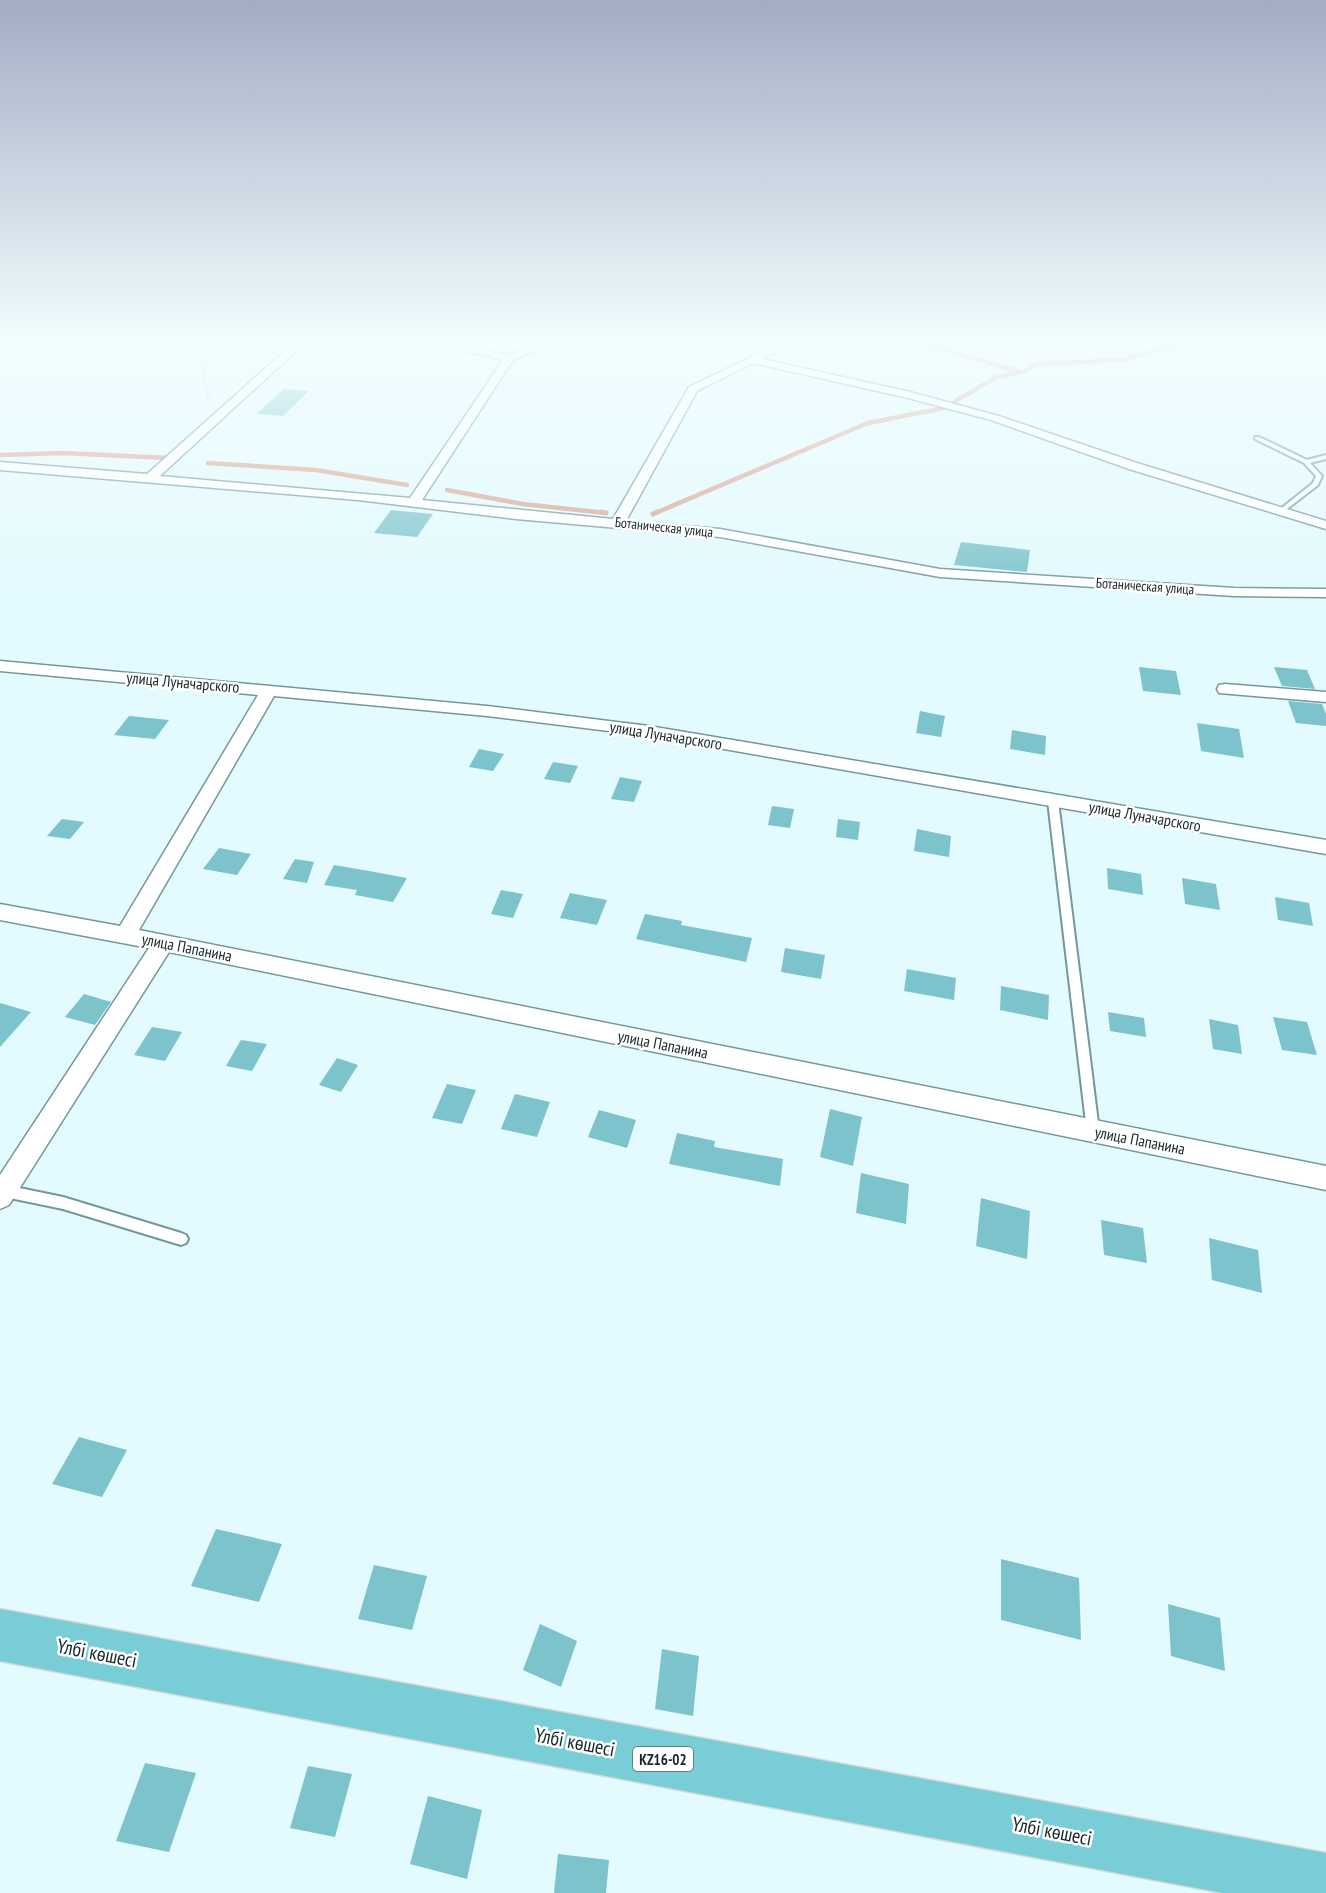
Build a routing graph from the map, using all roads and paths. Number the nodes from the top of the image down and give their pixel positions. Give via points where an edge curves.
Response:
1 (203, 429) edge
2 (462, 429) edge
3 (670, 429) edge
4 (1024, 429) edge
5 (1257, 438) dead end
6 (1326, 457) edge
7 (1306, 462) junction
8 (0, 465) edge
9 (149, 479) junction
10 (413, 504) junction
11 (1281, 511) junction
12 (618, 522) junction
13 (1326, 525) edge
14 (1326, 593) edge
15 (0, 666) edge
16 (1225, 689) dead end
17 (269, 690) junction
18 (1326, 697) edge
19 (1053, 801) junction
20 (1326, 847) edge
21 (0, 912) edge
22 (126, 935) junction
23 (164, 943) junction
24 (1093, 1131) junction
25 (1326, 1178) edge
26 (2, 1192) edge
27 (181, 1239) dead end
28 (0, 1635) edge
29 (1326, 1882) edge

1 - 9 street
2 - 10 street
3 - 12 street
4 - 11 street
5 - 7 lane
6 - 7 lane
7 - 11 lane via 1319,476 1316,484
8 - 9 street, Ботаническая улица
9 - 10 street, Ботаническая улица
10 - 12 street, Ботаническая улица
11 - 13 street
12 - 14 street, Ботаническая улица via 769,540 940,573 1234,592
15 - 17 street, улица Луначарского
16 - 18 street
17 - 19 street, улица Луначарского via 649,731
17 - 22 street
19 - 20 street, улица Луначарского
19 - 24 lane
21 - 22 street, улица Папанина
22 - 23 street, улица Папанина
23 - 24 street, улица Папанина
23 - 26 street
24 - 25 street, улица Папанина
26 - 27 lane via 63,1203
28 - 29 main road, Үлбі көшесі / KZ16-02

